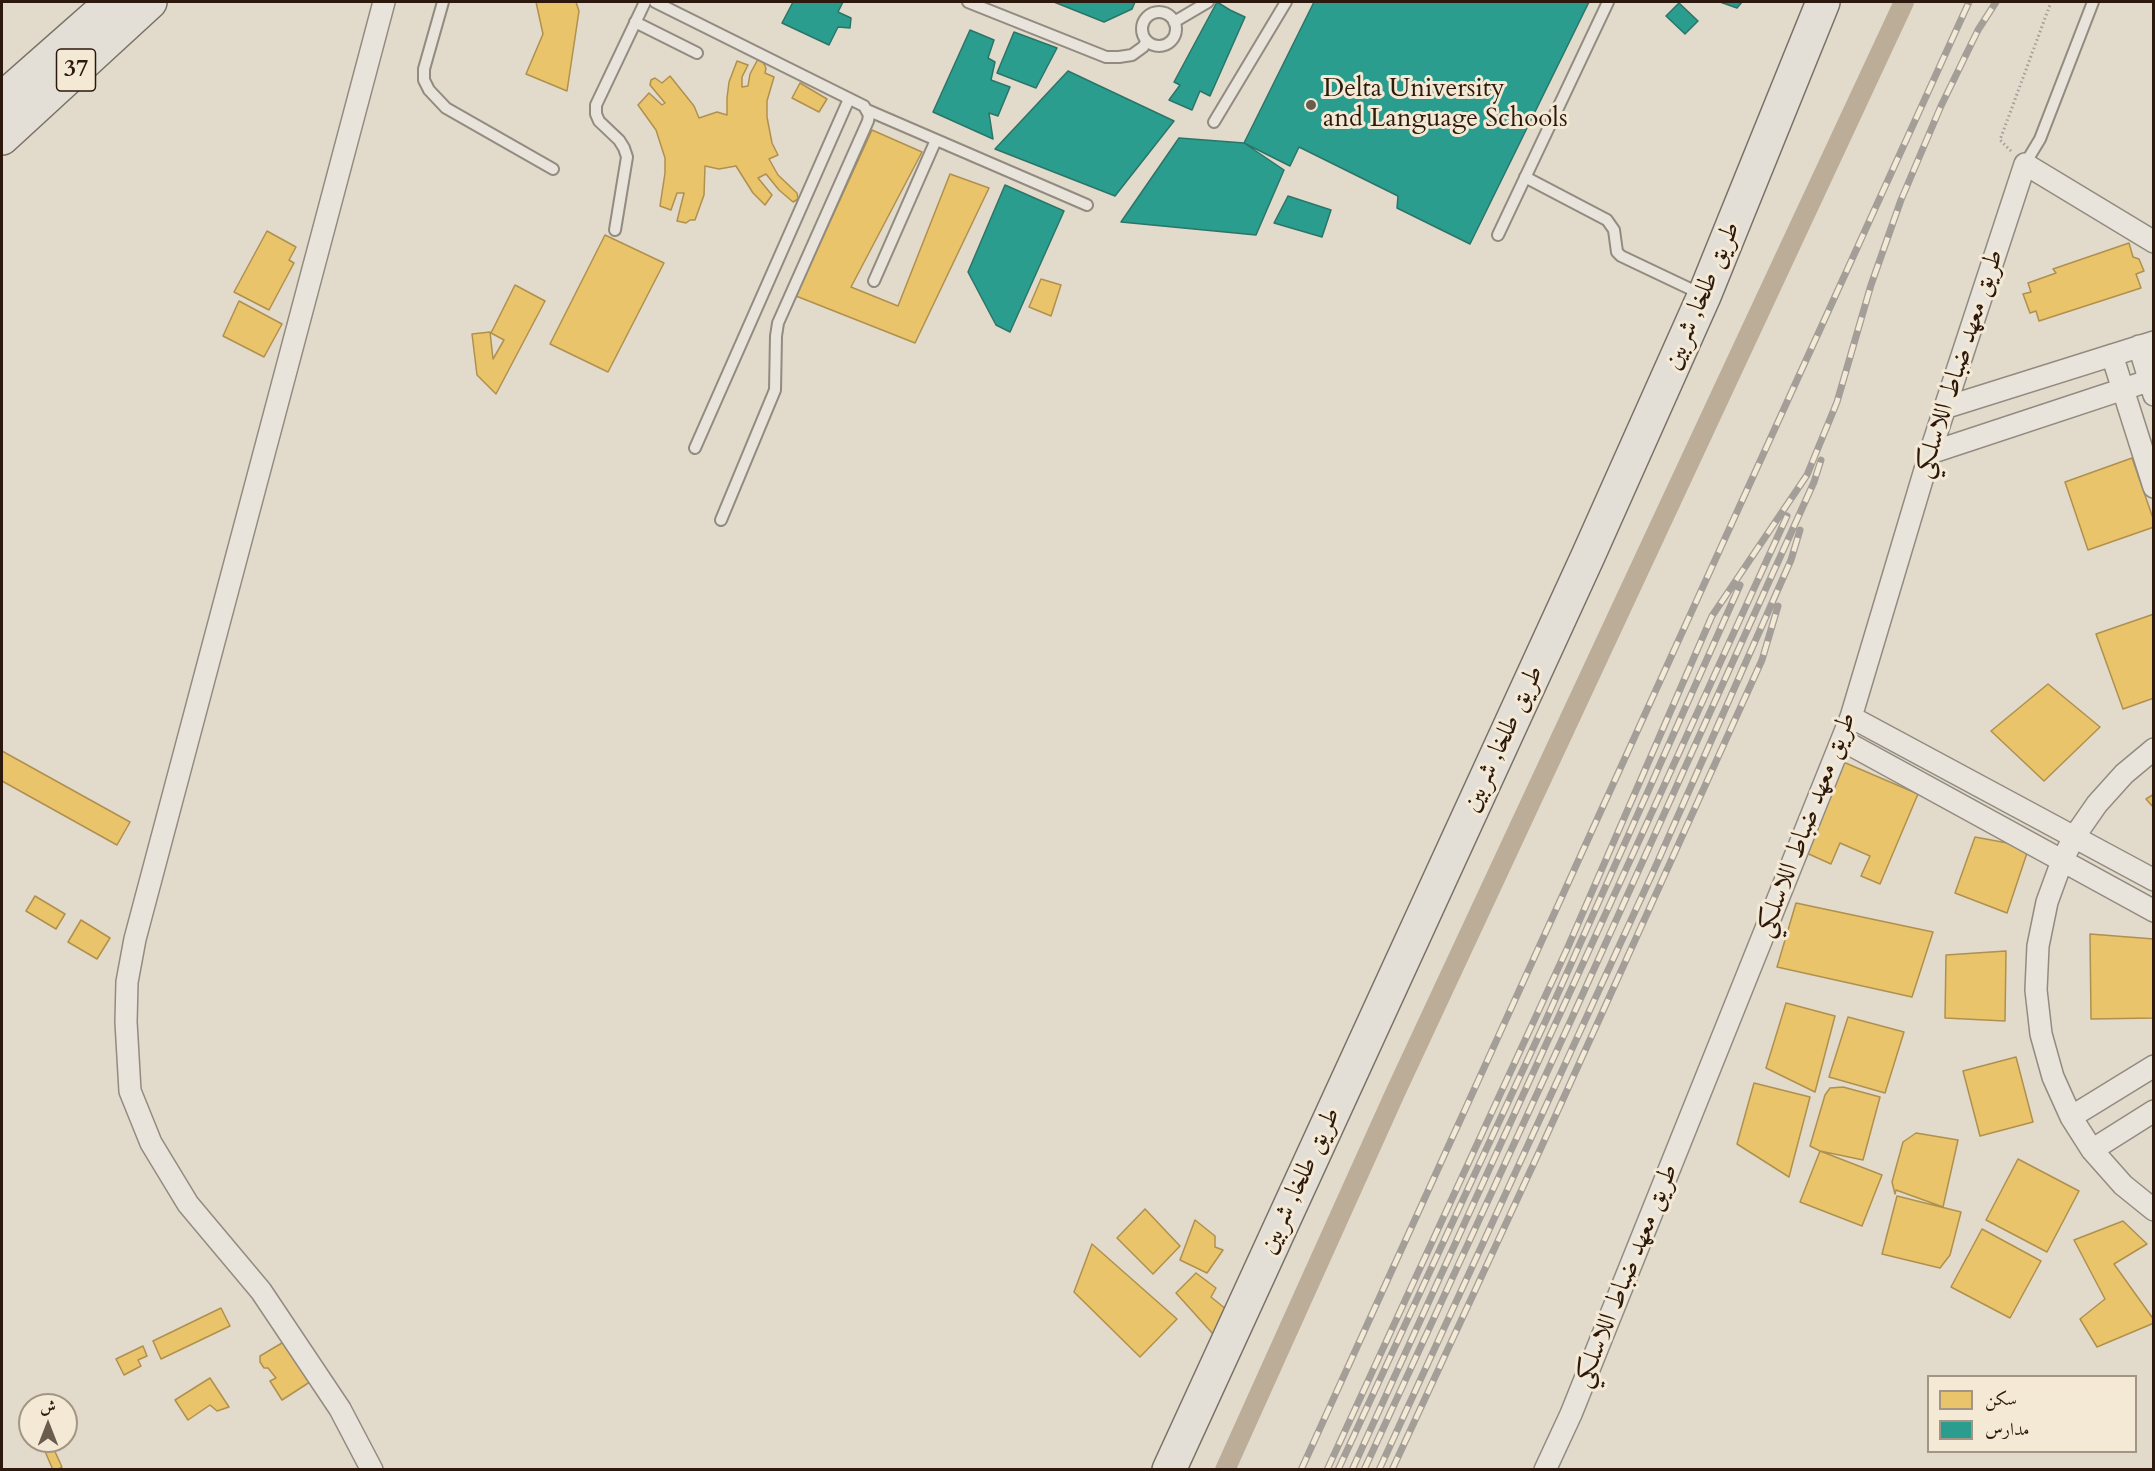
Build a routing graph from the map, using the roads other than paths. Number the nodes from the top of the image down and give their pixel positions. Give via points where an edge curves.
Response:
1 (112, 2) edge
2 (150, 2) edge
3 (384, 2) edge
4 (443, 2) edge
5 (645, 2) edge
6 (655, 2) edge
7 (968, 2) edge
8 (1208, 2) edge
9 (1286, 2) edge
10 (1608, 2) edge
11 (1823, 2) edge
12 (2093, 2) edge
13 (635, 22) junction
14 (1174, 22) junction
15 (1147, 41) junction
16 (697, 53) dead end
17 (849, 99) junction
18 (867, 110) junction
19 (5, 118) edge
20 (1214, 122) dead end
21 (936, 140) junction
22 (2025, 164) junction
23 (553, 169) dead end
24 (1525, 177) junction
25 (1087, 205) dead end
26 (615, 230) dead end
27 (1498, 235) dead end
28 (2154, 242) edge
29 (874, 281) dead end
30 (1704, 296) junction
31 (2146, 344) edge
32 (2112, 355) junction
33 (2152, 385) edge
34 (2123, 390) junction
35 (1944, 408) junction
36 (695, 448) dead end
37 (1930, 453) junction
38 (2154, 487) edge
39 (721, 520) dead end
40 (1851, 717) junction
41 (1842, 740) junction
42 (2154, 749) edge
43 (2074, 837) junction
44 (2062, 861) junction
45 (2154, 880) edge
46 (2154, 911) edge
47 (2154, 1066) edge
48 (2154, 1110) edge
49 (2071, 1117) junction
50 (2092, 1150) junction
51 (2154, 1210) edge
52 (372, 1470) edge
53 (1169, 1470) edge
54 (1545, 1470) edge

1 - 19 main road, 37
2 - 19 main road, 37
3 - 52 street via 135,939 127,982 126,1022 130,1090 151,1143 188,1204 261,1291 340,1410
4 - 23 lane via 424,69 429,90 446,108
5 - 13 lane
6 - 17 lane
7 - 15 lane via 1106,57 1132,55
8 - 14 lane
9 - 20 lane
10 - 24 lane
11 - 30 main road, طريق طلخا, شربين
12 - 22 lane via 2040,139
13 - 16 lane
13 - 26 lane via 596,105 599,121 619,140 627,157
14 - 15 lane via 1175,34 1168,43 1157,46
14 - 15 lane via 1166,14 1149,16 1142,25
17 - 18 lane
17 - 36 lane
18 - 21 lane
18 - 39 lane via 868,121 778,323 775,390
21 - 25 lane
21 - 29 lane
22 - 28 street
22 - 35 street, طريق معهد ضباط اللاسلكي
24 - 27 lane
24 - 30 lane via 1607,220 1621,256
30 - 53 main road, طريق طلخا, شربين
31 - 32 street
31 - 33 street
32 - 34 street
32 - 35 street
33 - 34 street
34 - 37 street
34 - 38 street
35 - 37 street, طريق معهد ضباط اللاسلكي
37 - 40 street, طريق معهد ضباط اللاسلكي
40 - 41 street, طريق معهد ضباط اللاسلكي
40 - 43 street
41 - 44 street
41 - 54 street, طريق معهد ضباط اللاسلكي via 1580,1393
42 - 43 street via 2097,804
43 - 44 street
43 - 45 street
44 - 46 street
44 - 49 street via 2047,903 2038,946 2036,990 2044,1045
47 - 49 street
48 - 50 street
49 - 50 street
50 - 51 street via 2123,1185

